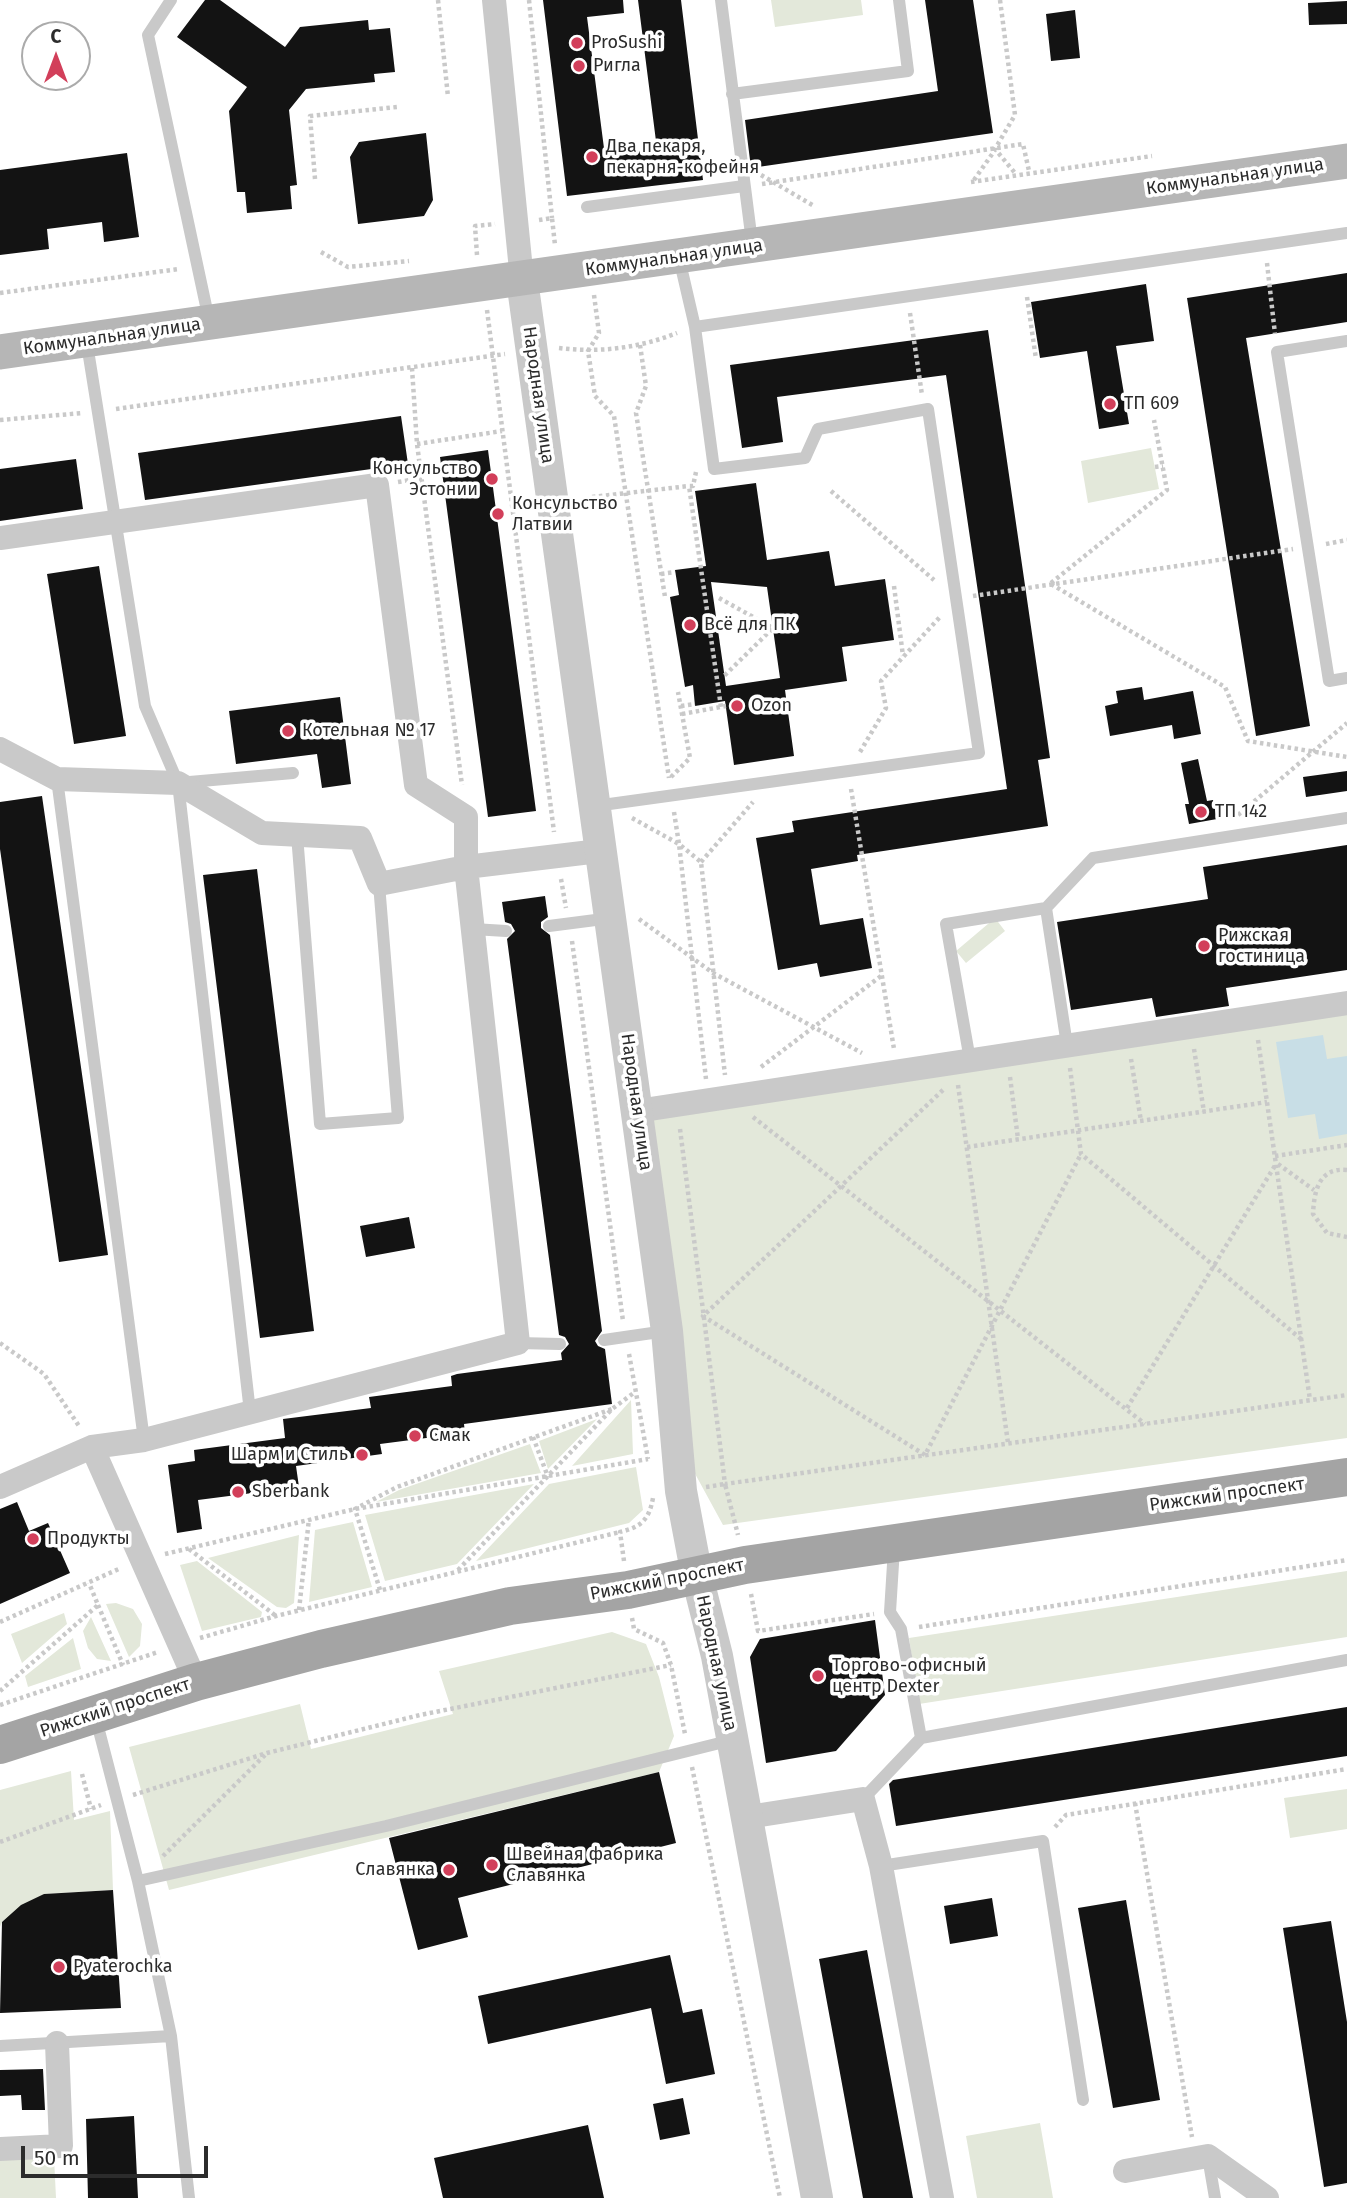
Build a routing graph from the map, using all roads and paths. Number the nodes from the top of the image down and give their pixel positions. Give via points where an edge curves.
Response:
1 (171, 0) edge
2 (438, 0) edge
3 (494, 0) edge
4 (529, 0) edge
5 (721, 0) edge
6 (899, 0) edge
7 (1000, 0) edge
8 (732, 94) junction
9 (448, 97) dead end
10 (397, 107) dead end
11 (995, 149) junction
12 (1347, 161) edge
13 (742, 165) junction
14 (1029, 171) dead end
15 (1016, 174) dead end
16 (315, 179) dead end
17 (973, 181) dead end
18 (773, 182) junction
19 (744, 186) junction
20 (587, 207) dead end
21 (817, 208) dead end
22 (552, 218) dead end
23 (1347, 233) edge
24 (1264, 244) junction
25 (752, 246) junction
26 (679, 257) junction
27 (197, 266) junction
28 (481, 270) junction
29 (1024, 279) junction
30 (522, 280) junction
31 (0, 293) edge
32 (907, 296) junction
33 (209, 323) junction
34 (695, 327) junction
35 (86, 341) junction
36 (1347, 341) edge
37 (639, 345) junction
38 (532, 350) junction
39 (588, 351) junction
40 (0, 352) edge
41 (1277, 352) junction
42 (494, 355) junction
43 (1035, 359) dead end
44 (412, 368) junction
45 (924, 410) junction
46 (99, 411) junction
47 (0, 420) edge
48 (1154, 420) dead end
49 (502, 431) junction
50 (417, 444) junction
51 (1163, 466) junction
52 (1155, 467) dead end
53 (649, 491) junction
54 (831, 491) dead end
55 (625, 495) junction
56 (592, 497) dead end
57 (116, 522) junction
58 (0, 538) edge
59 (1307, 547) junction
60 (675, 572) dead end
61 (661, 574) junction
62 (1050, 584) junction
63 (894, 586) dead end
64 (665, 597) dead end
65 (719, 598) dead end
66 (956, 599) junction
67 (903, 656) junction
68 (724, 676) dead end
69 (1347, 678) edge
70 (678, 692) dead end
71 (695, 704) dead end
72 (681, 706) junction
73 (682, 714) junction
74 (1347, 723) edge
75 (0, 749) edge
76 (1312, 753) junction
77 (1347, 757) edge
78 (848, 771) junction
79 (293, 773) dead end
80 (57, 779) junction
81 (669, 779) junction
82 (772, 781) junction
83 (178, 783) junction
84 (672, 795) junction
85 (601, 805) junction
86 (466, 817) junction
87 (1347, 818) edge
88 (298, 835) junction
89 (1209, 840) junction
90 (679, 844) junction
91 (599, 851) junction
92 (557, 857) junction
93 (701, 862) junction
94 (466, 867) junction
95 (379, 884) junction
96 (1046, 908) junction
97 (624, 918) junction
98 (569, 923) junction
99 (549, 926) dead end
100 (473, 929) junction
101 (506, 931) dead end
102 (691, 959) junction
103 (713, 973) junction
104 (881, 976) junction
105 (1347, 1003) edge
106 (815, 1028) junction
107 (1257, 1032) dead end
108 (1193, 1041) dead end
109 (1130, 1051) dead end
110 (1068, 1053) junction
111 (970, 1060) junction
112 (760, 1068) dead end
113 (1009, 1069) dead end
114 (897, 1071) junction
115 (718, 1098) junction
116 (1267, 1102) junction
117 (637, 1111) junction
118 (1204, 1112) junction
119 (678, 1118) dead end
120 (1141, 1121) junction
121 (1078, 1130) junction
122 (1018, 1139) junction
123 (1347, 1145) edge
124 (967, 1147) junction
125 (1081, 1154) junction
126 (1275, 1155) junction
127 (1276, 1163) junction
128 (1347, 1170) edge
129 (841, 1187) junction
130 (1314, 1190) junction
131 (1347, 1237) edge
132 (1213, 1267) junction
133 (988, 1300) junction
134 (1000, 1310) junction
135 (704, 1316) junction
136 (991, 1328) junction
137 (667, 1331) junction
138 (626, 1336) junction
139 (604, 1340) dead end
140 (1302, 1340) junction
141 (0, 1343) edge
142 (518, 1343) junction
143 (560, 1344) dead end
144 (635, 1392) junction
145 (1347, 1395) edge
146 (1310, 1400) junction
147 (1127, 1408) junction
148 (612, 1409) junction
149 (250, 1412) junction
150 (1145, 1424) junction
151 (533, 1437) junction
152 (144, 1440) junction
153 (1008, 1443) junction
154 (92, 1447) junction
155 (925, 1455) junction
156 (648, 1458) junction
157 (650, 1472) dead end
158 (548, 1477) junction
159 (1347, 1477) edge
160 (725, 1484) junction
161 (0, 1487) edge
162 (662, 1491) junction
163 (355, 1509) junction
164 (309, 1519) junction
165 (620, 1532) junction
166 (894, 1545) junction
167 (188, 1549) junction
168 (141, 1559) junction
169 (1347, 1560) edge
170 (745, 1565) junction
171 (457, 1571) junction
172 (697, 1576) junction
173 (89, 1583) junction
174 (380, 1590) junction
175 (628, 1590) junction
176 (98, 1605) junction
177 (299, 1610) junction
178 (890, 1612) junction
179 (276, 1616) junction
180 (0, 1622) edge
181 (901, 1629) junction
182 (178, 1645) junction
183 (1347, 1660) edge
184 (122, 1665) junction
185 (671, 1665) junction
186 (196, 1682) junction
187 (0, 1691) edge
188 (0, 1705) edge
189 (95, 1716) junction
190 (921, 1738) junction
191 (732, 1740) junction
192 (0, 1745) edge
193 (689, 1750) junction
194 (267, 1753) junction
195 (1347, 1769) edge
196 (82, 1774) dead end
197 (116, 1800) junction
198 (863, 1800) junction
199 (1135, 1803) junction
200 (91, 1809) junction
201 (748, 1817) junction
202 (1043, 1841) junction
203 (0, 1842) edge
204 (881, 1866) junction
205 (138, 1881) junction
206 (171, 2036) junction
207 (57, 2043) junction
208 (0, 2046) edge
209 (1083, 2100) dead end
210 (0, 2149) edge
211 (1202, 2157) junction
212 (1125, 2171) dead end
213 (188, 2198) edge
214 (779, 2198) edge
215 (817, 2198) edge
216 (942, 2198) edge
217 (1215, 2198) edge
218 (1267, 2198) edge

1 - 27 lane via 148,35
2 - 9 path
3 - 30 street, Народная улица
4 - 22 path
5 - 8 lane
6 - 8 lane via 908,71
7 - 11 path via 1015,115
8 - 13 lane
10 - 16 path via 310,116
11 - 14 path via 1023,144
11 - 15 path
11 - 17 path
11 - 18 path
12 - 25 main road, Коммунальная улица
13 - 18 path
13 - 19 lane
18 - 19 path
18 - 21 path
19 - 20 lane
19 - 25 lane
23 - 24 lane
24 - 29 lane
24 - 41 path
25 - 26 main road, Коммунальная улица
26 - 30 main road, Коммунальная улица
26 - 34 lane
27 - 31 path
27 - 33 lane
28 - 30 main road, Коммунальная улица
28 - 33 main road, Коммунальная улица
28 - 42 path
29 - 32 lane
29 - 43 path
30 - 38 street, Народная улица
32 - 34 lane
32 - 45 path
33 - 35 main road, Коммунальная улица
34 - 37 path
34 - 45 lane via 714,469 805,458 818,429
35 - 40 main road, Коммунальная улица
35 - 46 lane
36 - 41 lane
37 - 39 path
37 - 53 path via 646,386 636,413
38 - 39 path
38 - 42 path
38 - 85 street, Народная улица
39 - 55 path via 595,396 614,416
41 - 59 lane
42 - 44 path
42 - 49 path
44 - 46 path
44 - 50 path
45 - 66 lane via 928,409
46 - 47 path
46 - 57 lane
48 - 51 path
49 - 50 path
49 - 92 path
50 - 86 path
51 - 52 path
51 - 62 path via 1167,490
53 - 55 path
53 - 61 path
53 - 73 path via 691,486 723,707
54 - 66 path
55 - 56 path
55 - 81 path
57 - 58 street
57 - 83 lane via 145,706
57 - 86 street via 377,485 416,785
59 - 62 path
59 - 69 lane via 1329,681
60 - 61 path
61 - 64 path
62 - 66 path
62 - 76 path via 1225,687 1248,741
63 - 67 path
65 - 68 path via 773,628
66 - 67 path
66 - 78 lane via 979,753
67 - 78 path via 881,681 886,708
70 - 72 path
71 - 72 path
72 - 73 path
73 - 81 path via 690,758
74 - 76 path
75 - 80 street
76 - 77 path
76 - 89 path
78 - 82 lane
78 - 104 path
79 - 83 lane
80 - 83 street
80 - 152 lane
81 - 84 path
82 - 84 lane
82 - 93 path
83 - 88 street via 262,833
83 - 149 lane
84 - 85 lane
84 - 90 path
85 - 90 path
85 - 91 street, Народная улица
86 - 94 street
87 - 89 lane
88 - 95 street via 360,838
88 - 95 lane via 320,1124 398,1118
89 - 96 lane via 1093,858
90 - 93 path
90 - 102 path
91 - 92 street
91 - 97 street, Народная улица
92 - 94 street
92 - 98 path
93 - 103 path
94 - 95 street
94 - 100 street
96 - 110 lane
96 - 111 lane via 946,924
97 - 98 lane
97 - 102 path
97 - 117 street, Народная улица
98 - 99 lane
98 - 138 path
100 - 101 lane
100 - 142 street
102 - 103 path
102 - 115 path
103 - 106 path
103 - 115 path
104 - 106 path
104 - 114 path
105 - 110 street
106 - 112 path
106 - 114 path
107 - 116 path
108 - 118 path
109 - 120 path
110 - 111 street
110 - 121 path
111 - 114 street
113 - 122 path
114 - 115 street
115 - 117 street
115 - 129 path
116 - 118 path
116 - 126 path
117 - 137 street, Народная улица
118 - 120 path
119 - 135 path
120 - 121 path
121 - 122 path
121 - 125 path
122 - 124 path
123 - 126 path
124 - 129 path via 957,1077
124 - 133 path
125 - 132 path
125 - 134 path
126 - 127 path
127 - 130 path
127 - 132 path
127 - 140 path
128 - 130 path via 1325,1176
129 - 133 path
129 - 135 path
130 - 131 path via 1313,1214 1327,1233
132 - 140 path
132 - 147 path
133 - 134 path
133 - 136 path
134 - 136 path
134 - 147 path
135 - 155 path
135 - 160 path
136 - 153 path
136 - 155 path
137 - 138 lane
137 - 162 street, Народная улица
138 - 139 lane
138 - 144 path
140 - 146 path
141 - 154 path via 44,1374
142 - 143 lane
142 - 149 street
144 - 148 path
144 - 156 path
145 - 146 path
146 - 150 path
147 - 150 path
148 - 151 path
148 - 158 path
149 - 152 street
150 - 153 path
151 - 158 path
151 - 163 path via 397,1487
152 - 154 street
153 - 155 path
154 - 161 street
154 - 168 street
155 - 160 path
156 - 157 path
156 - 158 path
158 - 163 path
158 - 171 path
159 - 166 main road, Рижский проспект
160 - 162 path
160 - 170 path
162 - 165 path via 637,1528
162 - 172 street, Народная улица
163 - 164 path
163 - 174 path
164 - 167 path
164 - 177 path
165 - 171 path
165 - 175 path
166 - 170 main road, Рижский проспект
166 - 178 lane
167 - 168 path
167 - 179 path
168 - 173 path
168 - 182 street
169 - 181 path
170 - 172 main road, Рижский проспект
170 - 178 path via 758,1632
171 - 174 path
172 - 175 main road, Рижский проспект
172 - 191 street, Народная улица
173 - 176 path
173 - 180 path
174 - 177 path
175 - 185 path via 634,1629 663,1643
175 - 186 main road, Рижский проспект via 510,1606 321,1648
176 - 184 path
176 - 187 path
177 - 179 path
178 - 181 lane
179 - 182 path
181 - 190 lane
182 - 184 path
182 - 186 street
183 - 190 lane
184 - 188 path
185 - 193 path
185 - 194 path via 420,1715
186 - 189 main road, Рижский проспект
189 - 192 main road, Рижский проспект
189 - 197 lane
190 - 198 lane
191 - 193 lane
191 - 201 street, Народная улица
193 - 205 lane via 386,1826
193 - 214 path
194 - 197 path
194 - 205 path
195 - 199 path
196 - 200 path
197 - 200 path
197 - 205 lane
198 - 201 street
198 - 204 street
199 - 202 path via 1066,1815
199 - 211 path
200 - 203 path
201 - 215 street, Народная улица
202 - 204 lane
202 - 209 lane
204 - 216 street
205 - 206 lane
206 - 207 lane
206 - 213 lane
207 - 208 lane
207 - 210 street via 61,2146
211 - 212 street
211 - 217 lane
211 - 218 street

